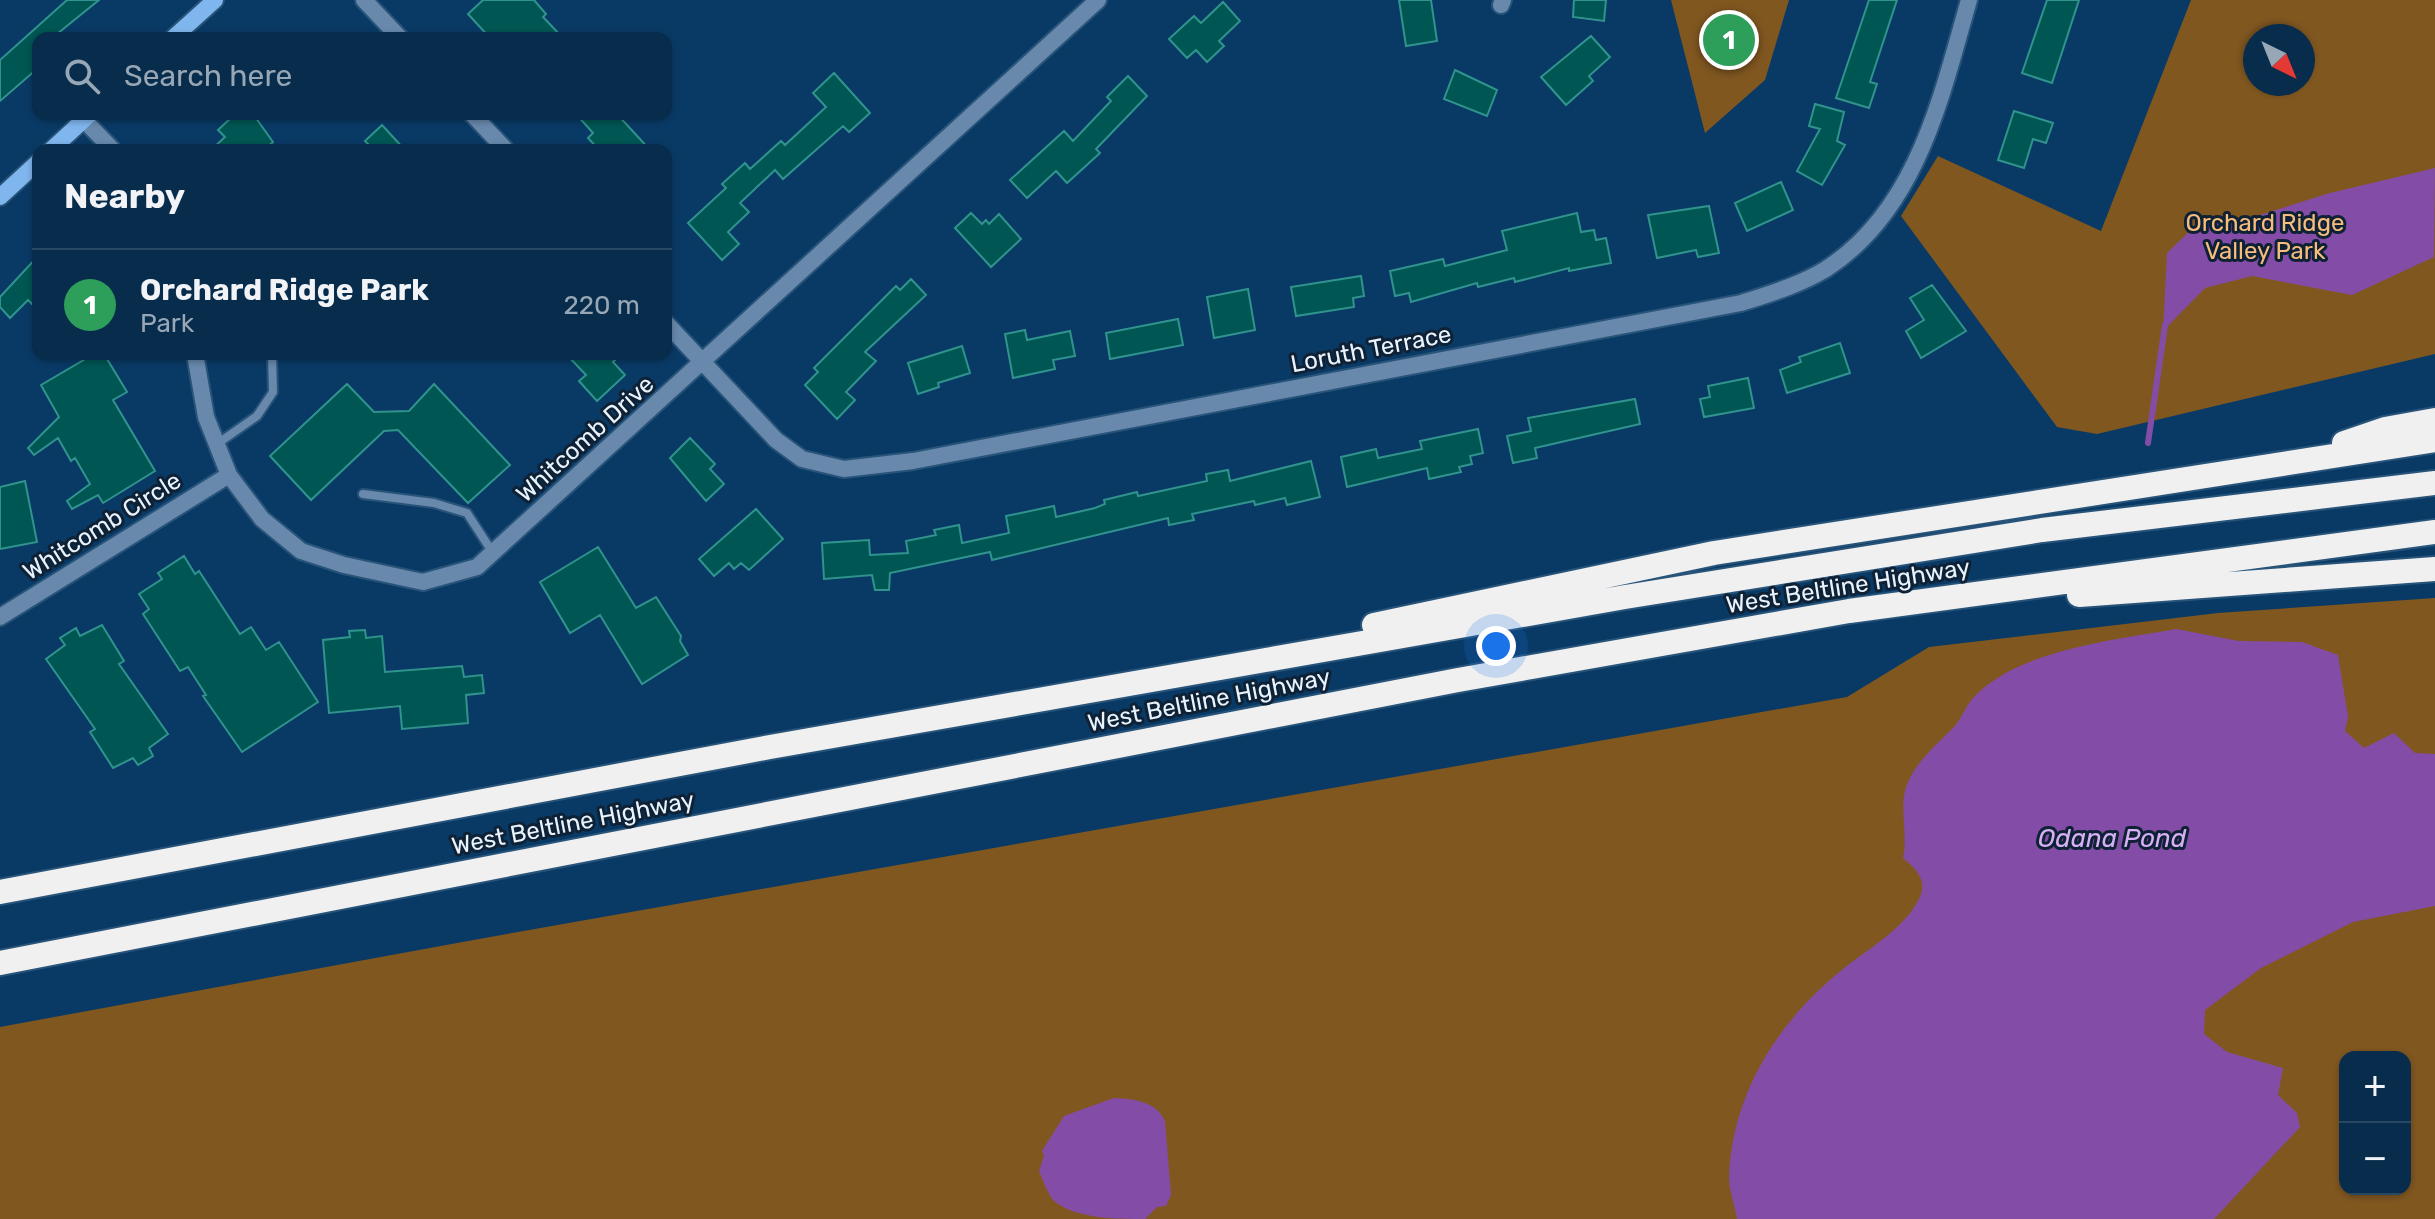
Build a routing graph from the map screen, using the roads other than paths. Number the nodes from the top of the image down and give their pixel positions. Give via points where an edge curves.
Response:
1 (215, 0) edge
2 (364, 0) edge
3 (1098, 0) edge
4 (1969, 0) edge
5 (180, 32) edge
6 (394, 32) edge
7 (84, 120) edge
8 (89, 120) edge
9 (478, 120) edge
10 (58, 144) edge
11 (108, 144) edge
12 (500, 144) edge
13 (32, 168) edge
14 (0, 197) edge
15 (672, 329) edge
16 (196, 360) edge
17 (272, 360) edge
18 (704, 363) junction
19 (2435, 420) edge
20 (2435, 440) edge
21 (217, 445) junction
22 (2288, 461) junction
23 (229, 475) junction
24 (2435, 483) edge
25 (363, 494) dead end
26 (2435, 532) edge
27 (493, 553) junction
28 (2435, 569) edge
29 (1849, 611) junction
30 (0, 617) edge
31 (1071, 693) junction
32 (0, 892) edge
33 (0, 963) edge

1 - 5 street
2 - 6 street
3 - 18 street, Whitcomb Drive
4 - 18 street, Loruth Terrace via 1932,124 1905,185 1871,232 1825,269 1741,303 913,461 844,469 802,459 776,440
7 - 10 street
8 - 11 street
9 - 12 street
13 - 14 street
15 - 18 street, Loruth Terrace
16 - 21 street, Whitcomb Drive
17 - 21 lane via 273,392 257,416
18 - 27 street, Whitcomb Drive
19 - 22 highway via 2385,429
20 - 22 highway
21 - 23 street, Whitcomb Drive
22 - 31 highway via 1714,553
23 - 27 street, Whitcomb Drive via 262,519 301,551 344,565 423,582 477,567
23 - 30 street, Whitcomb Circle
24 - 31 highway, West Beltline Highway via 2042,530
25 - 27 lane via 467,513
26 - 29 highway, West Beltline Highway
28 - 29 highway
29 - 33 highway, West Beltline Highway via 1458,680
31 - 32 highway, West Beltline Highway

